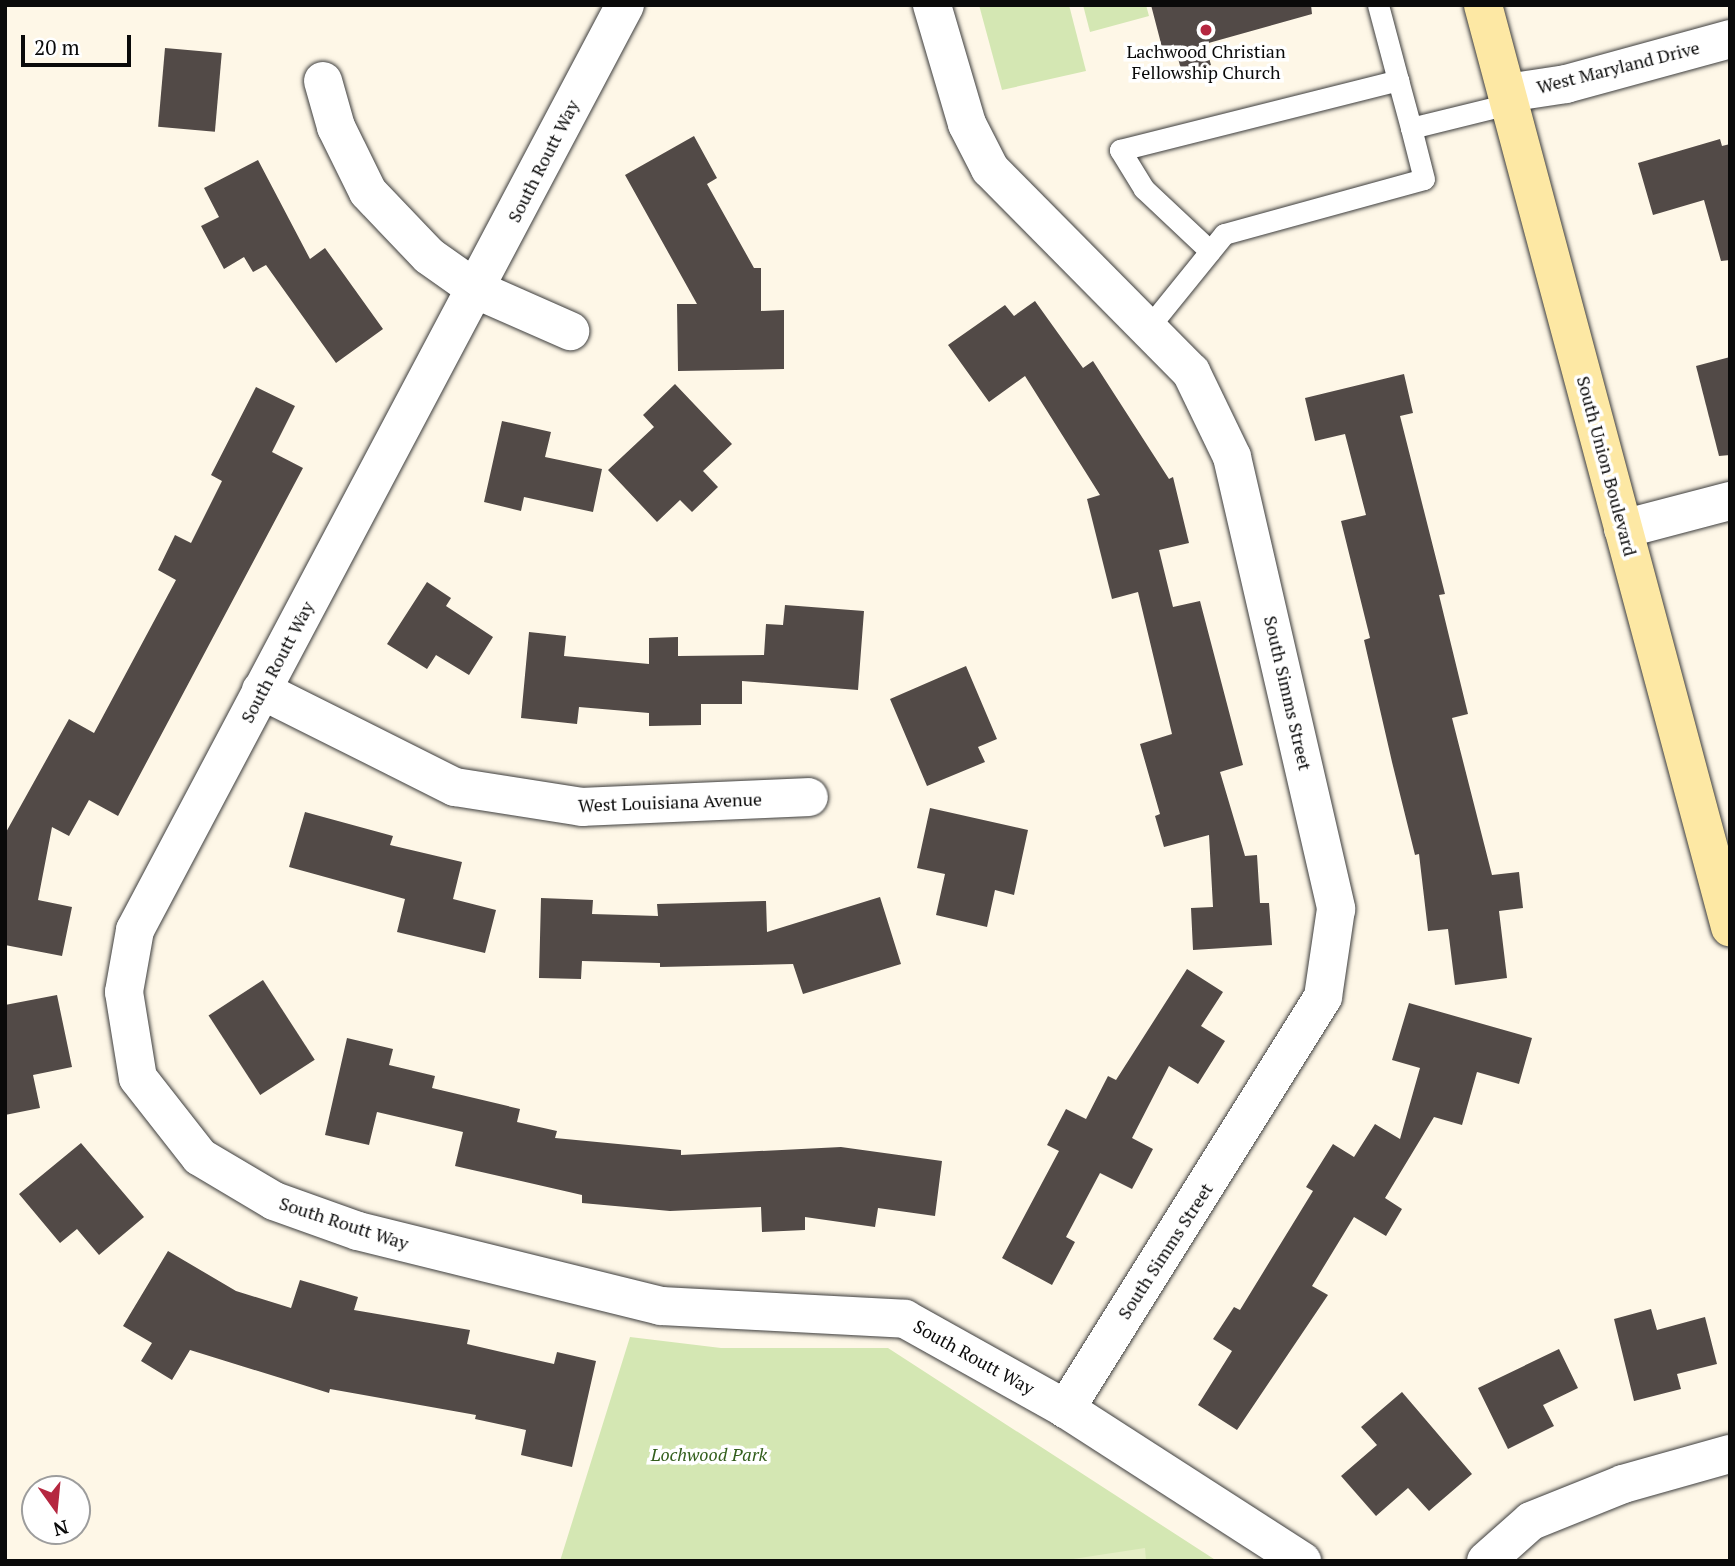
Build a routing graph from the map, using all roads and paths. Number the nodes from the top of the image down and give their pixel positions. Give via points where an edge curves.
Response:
1 (625, 5) edge
2 (932, 5) edge
3 (1378, 5) edge
4 (1483, 5) edge
5 (1730, 39) edge
6 (1398, 80) junction
7 (323, 82) dead end
8 (1508, 98) junction
9 (1411, 128) junction
10 (1210, 251) junction
11 (477, 289) junction
12 (1148, 328) junction
13 (570, 331) dead end
14 (1730, 501) edge
15 (1623, 529) junction
16 (261, 690) junction
17 (809, 797) dead end
18 (1730, 928) edge
19 (1066, 1409) junction
20 (1730, 1454) edge
21 (1301, 1561) edge
22 (1486, 1561) edge

1 - 11 street, South Routt Way
2 - 12 street, South Simms Street via 967,124 990,169
3 - 6 lane
4 - 8 main road, South Union Boulevard
5 - 8 street, West Maryland Drive
6 - 9 lane
6 - 10 lane via 1120,150 1144,189
7 - 11 street via 336,127 368,192 429,256
8 - 9 lane
8 - 15 main road, South Union Boulevard
9 - 10 lane via 1424,179 1224,234
10 - 12 lane
11 - 13 street
11 - 16 street, South Routt Way
12 - 19 street, South Simms Street via 1192,372 1232,457 1336,909 1323,997
14 - 15 street
15 - 18 main road, South Union Boulevard
16 - 17 street, West Louisiana Avenue via 455,787 582,807
16 - 19 street, South Routt Way via 135,930 124,992 138,1078 200,1157 274,1201 358,1231 661,1306 905,1319
19 - 21 street, South Routt Way
20 - 22 street via 1623,1484 1531,1521

